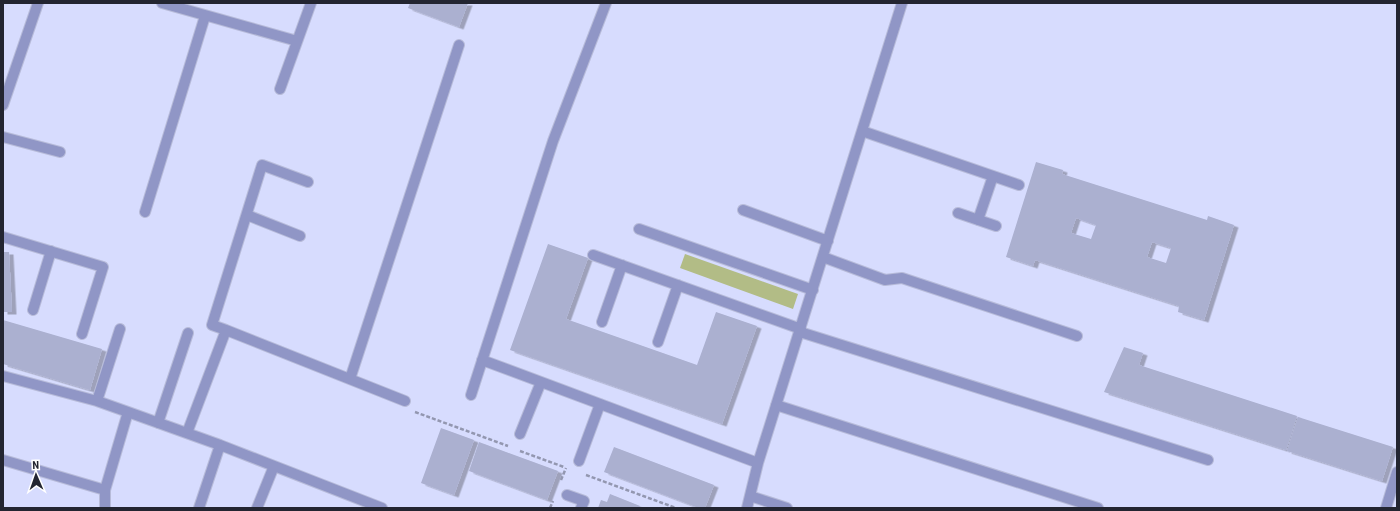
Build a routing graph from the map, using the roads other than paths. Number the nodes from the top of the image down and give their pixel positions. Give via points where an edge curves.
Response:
1 (38, 3) edge
2 (162, 3) edge
3 (311, 3) edge
4 (606, 3) edge
5 (902, 3) edge
6 (206, 16) junction
7 (297, 41) junction
8 (459, 45) dead end
9 (280, 88) dead end
10 (3, 105) edge
11 (862, 131) junction
12 (3, 137) edge
13 (60, 152) dead end
14 (993, 176) junction
15 (308, 182) dead end
16 (1019, 185) dead end
17 (743, 210) dead end
18 (145, 212) dead end
19 (958, 214) dead end
20 (247, 215) junction
21 (978, 220) junction
22 (996, 226) dead end
23 (639, 229) dead end
24 (300, 236) dead end
25 (3, 237) edge
26 (828, 242) junction
27 (51, 251) junction
28 (593, 255) dead end
29 (823, 257) junction
30 (622, 265) junction
31 (678, 285) junction
32 (813, 290) junction
33 (33, 310) dead end
34 (602, 322) dead end
35 (120, 329) dead end
36 (226, 330) junction
37 (800, 330) junction
38 (188, 333) dead end
39 (82, 334) dead end
40 (1077, 336) dead end
41 (658, 342) dead end
42 (482, 360) junction
43 (3, 376) edge
44 (350, 379) junction
45 (541, 382) junction
46 (471, 395) dead end
47 (97, 401) junction
48 (405, 401) road end
49 (600, 404) junction
50 (776, 405) junction
51 (128, 412) junction
52 (158, 423) junction
53 (187, 433) junction
54 (520, 434) dead end
55 (220, 445) junction
56 (3, 460) edge
57 (1208, 460) dead end
58 (758, 463) junction
59 (274, 466) junction
60 (576, 466) road end
61 (1397, 472) edge
62 (105, 490) junction
63 (567, 495) dead end
64 (750, 496) junction
65 (105, 508) edge
66 (199, 508) edge
67 (257, 508) edge
68 (382, 508) edge
69 (581, 508) edge
70 (747, 508) edge
71 (787, 508) edge
72 (1098, 508) edge
73 (1386, 508) edge

1 - 10 street
2 - 6 street
3 - 7 street
4 - 42 street via 553,141
5 - 11 street
6 - 7 street
6 - 18 street
7 - 9 street
8 - 44 street
11 - 14 street
11 - 26 street
12 - 13 street
14 - 16 street
14 - 21 street
15 - 20 street via 262,164
17 - 26 street
19 - 21 street
20 - 24 street
20 - 36 street via 212,325
21 - 22 street
23 - 32 street
25 - 27 street
26 - 29 street
27 - 33 street
27 - 39 street via 103,267
28 - 30 street
29 - 32 street
29 - 40 street via 885,280 902,278
30 - 31 street
30 - 34 street
31 - 37 street
31 - 41 street
32 - 37 street
35 - 47 street
36 - 44 street
36 - 53 street
37 - 50 street
37 - 57 street
38 - 52 street
42 - 45 street
42 - 46 street
43 - 47 street
44 - 48 street
45 - 49 street
45 - 54 street
47 - 51 street
49 - 58 street
49 - 60 street
50 - 58 street
50 - 72 street
51 - 52 street
51 - 62 street
52 - 53 street
53 - 55 street
55 - 59 street
55 - 66 street
56 - 62 street
58 - 64 street
59 - 67 street
59 - 68 street
61 - 73 street
62 - 65 street
63 - 69 street via 584,501
64 - 70 street
64 - 71 street

